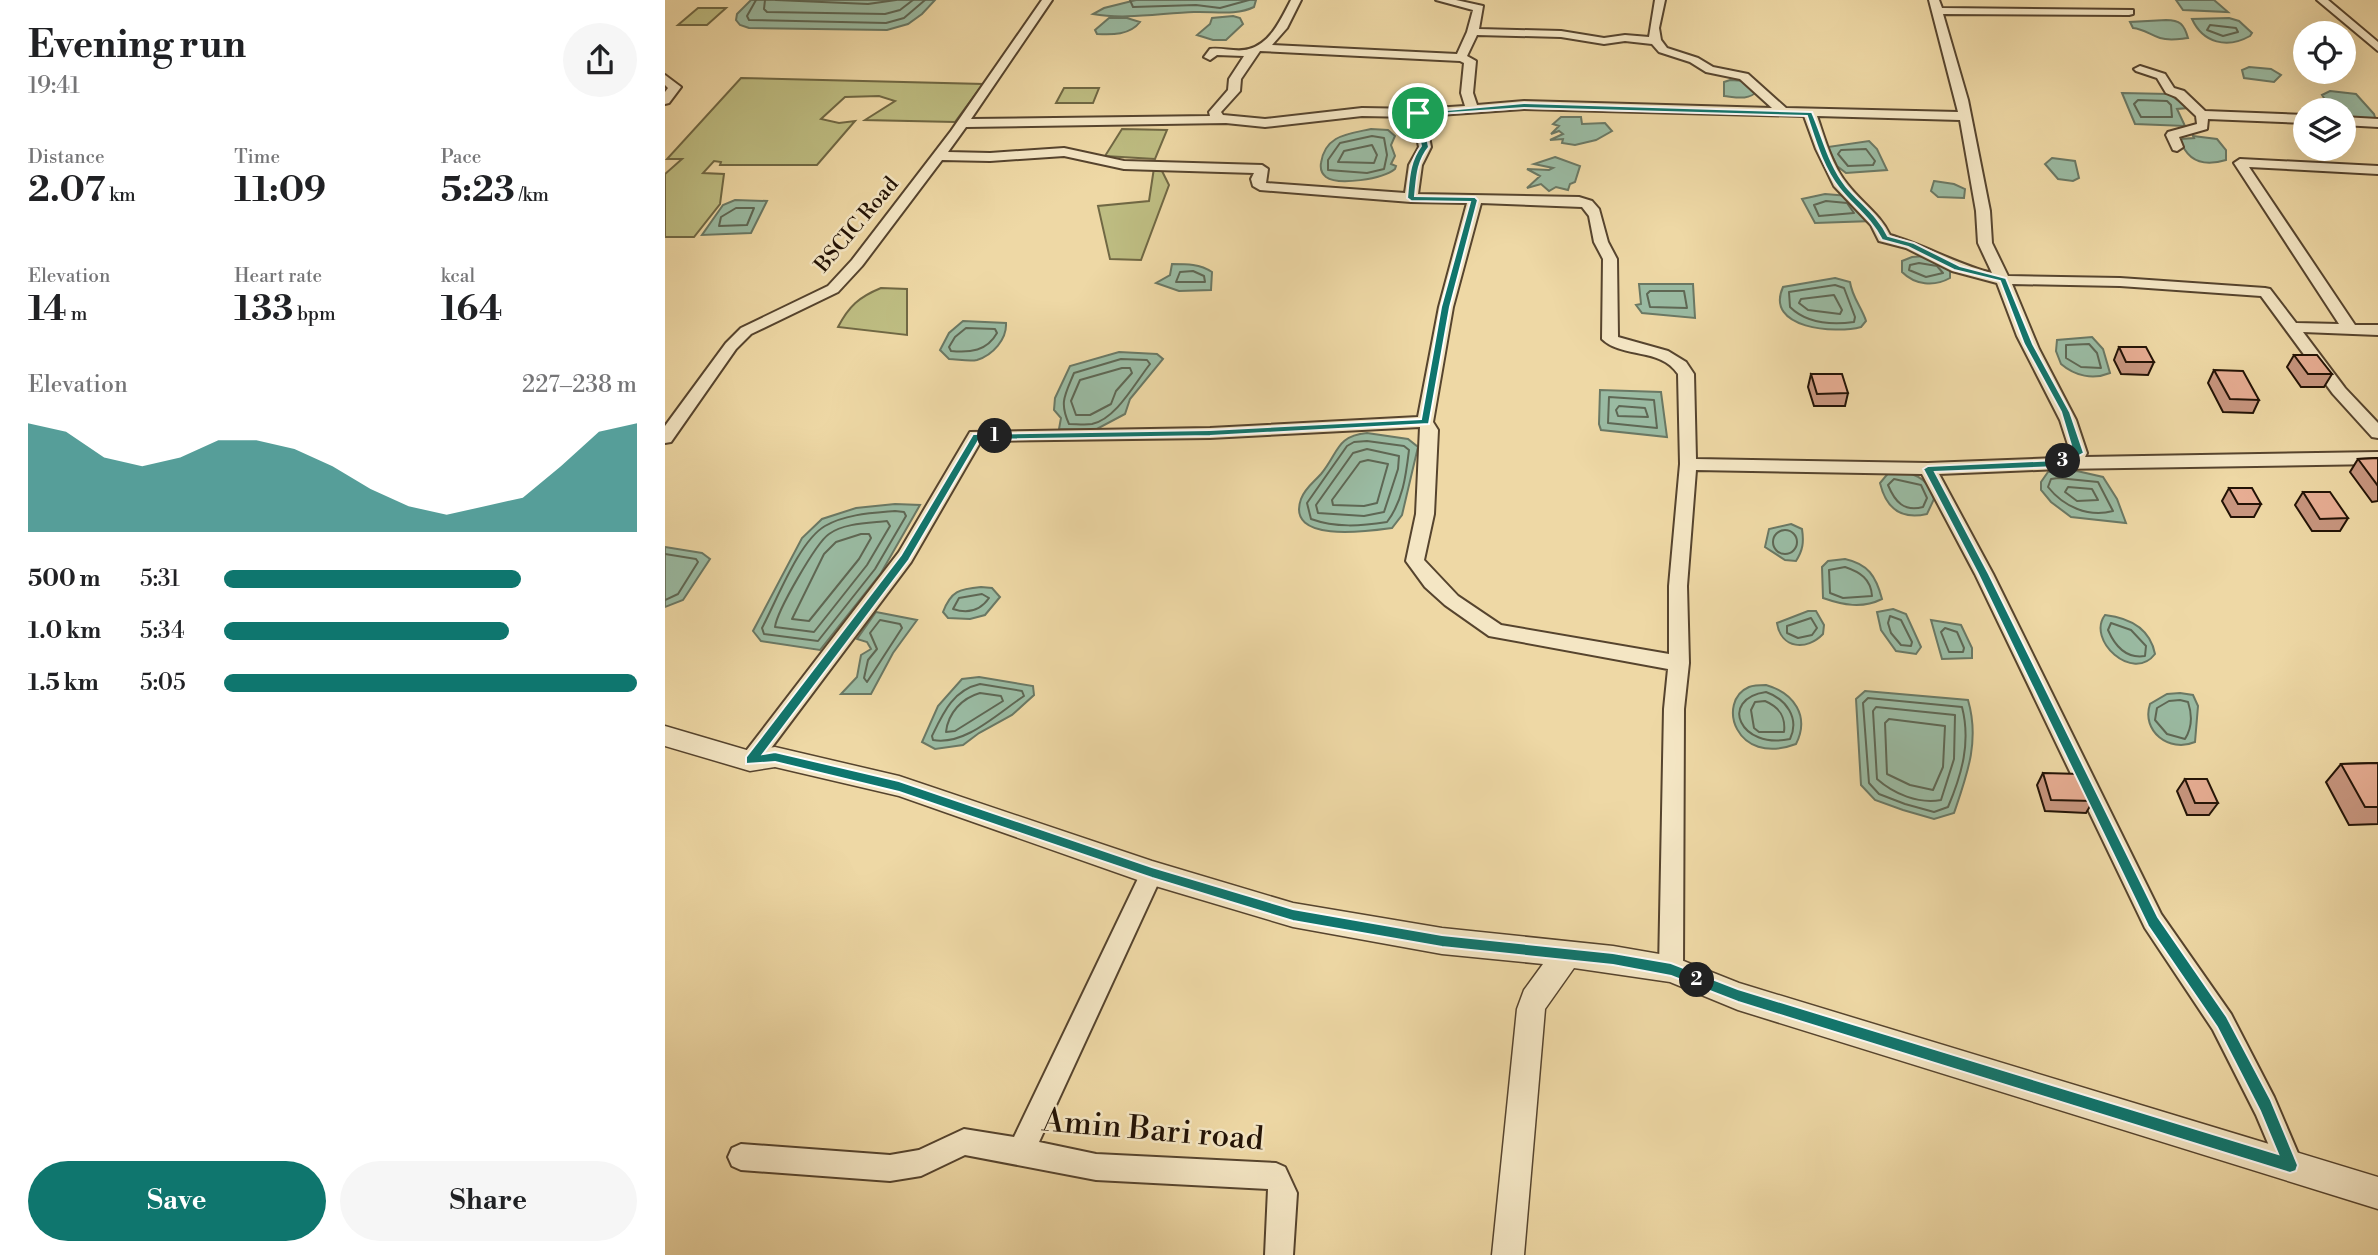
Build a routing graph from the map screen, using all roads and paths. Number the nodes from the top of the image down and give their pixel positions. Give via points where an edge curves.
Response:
1 (1047, 0) edge
2 (1296, 0) edge
3 (1441, 0) edge
4 (1660, 0) edge
5 (2322, 0) edge
6 (1935, 6) edge
7 (2129, 12) dead end
8 (1473, 32) junction
9 (1655, 41) junction
10 (2378, 48) edge
11 (1255, 50) junction
12 (1210, 57) dead end
13 (1461, 58) junction
14 (2140, 69) dead end
15 (665, 79) edge
16 (665, 100) edge
17 (1472, 108) junction
18 (1418, 113) junction
19 (1784, 113) junction
20 (1810, 114) junction
21 (2202, 115) junction
22 (1965, 116) junction
23 (1218, 119) junction
24 (2293, 119) edge
25 (2356, 122) edge
26 (962, 123) junction
27 (2378, 123) edge
28 (2177, 147) dead end
29 (939, 156) junction
30 (2378, 170) edge
31 (1411, 198) junction
32 (1475, 200) junction
33 (2003, 280) junction
34 (2294, 327) junction
35 (2350, 329) junction
36 (2378, 330) edge
37 (1425, 422) junction
38 (2378, 433) edge
39 (665, 438) edge
40 (2378, 458) edge
41 (2059, 463) junction
42 (1688, 464) junction
43 (1928, 469) junction
44 (1679, 663) junction
45 (665, 736) edge
46 (751, 761) junction
47 (1152, 873) junction
48 (1566, 956) junction
49 (1671, 969) junction
50 (1020, 1153) junction
51 (741, 1157) dead end
52 (2290, 1165) junction
53 (2378, 1193) edge
54 (1279, 1255) edge
55 (1508, 1255) edge

1 - 26 street, BSCIC Road
2 - 11 street via 1282,28
3 - 8 street via 1479,8
4 - 9 street
5 - 10 street
6 - 7 street
6 - 22 street
8 - 9 street
8 - 13 street
9 - 19 street via 1663,50 1710,70 1744,76
11 - 12 street via 1214,51
11 - 13 street
11 - 23 street via 1235,79 1234,91 1215,112
13 - 17 street via 1471,61 1467,93
14 - 21 street via 2161,76 2170,90
15 - 16 street via 675,88
17 - 18 street
17 - 19 street
18 - 23 street via 1362,112 1265,123
18 - 31 street via 1425,147 1417,156
19 - 20 street
20 - 22 street
20 - 33 street via 1841,186 1877,223 1884,238 1911,245 1957,268
21 - 24 street
21 - 28 street via 2203,126 2172,135
22 - 33 street via 1985,243
23 - 26 street
25 - 27 street
26 - 29 street, BSCIC Road
29 - 31 street via 1064,152 1124,165 1262,169 1260,186
29 - 39 street, BSCIC Road via 833,289 746,331 731,346
30 - 35 street via 2240,163
31 - 32 street
32 - 37 street via 1446,307
32 - 42 street via 1579,201 1595,210 1600,248 1610,259 1610,340 1670,355 1682,365
33 - 34 street via 2260,290
33 - 41 street via 2028,344 2075,436 2079,453
34 - 35 street
34 - 38 street via 2339,391
35 - 36 street
37 - 44 street via 1430,430 1425,514 1415,561 1431,584 1496,631
37 - 46 street via 1221,433 976,436 905,557
40 - 41 street
41 - 43 street
42 - 43 street
42 - 44 street via 1678,586
43 - 52 street via 2153,921 2222,1022
44 - 49 street via 1674,709
45 - 46 street
46 - 47 street via 775,757 899,786
47 - 48 street via 1293,915 1442,941
47 - 50 street
48 - 49 street
48 - 55 street via 1531,1009
49 - 52 street via 1738,996
50 - 51 street, Amin Bari road via 964,1142 921,1163 890,1168
50 - 54 street, Amin Bari road via 1096,1167 1276,1176 1283,1193
52 - 53 street

